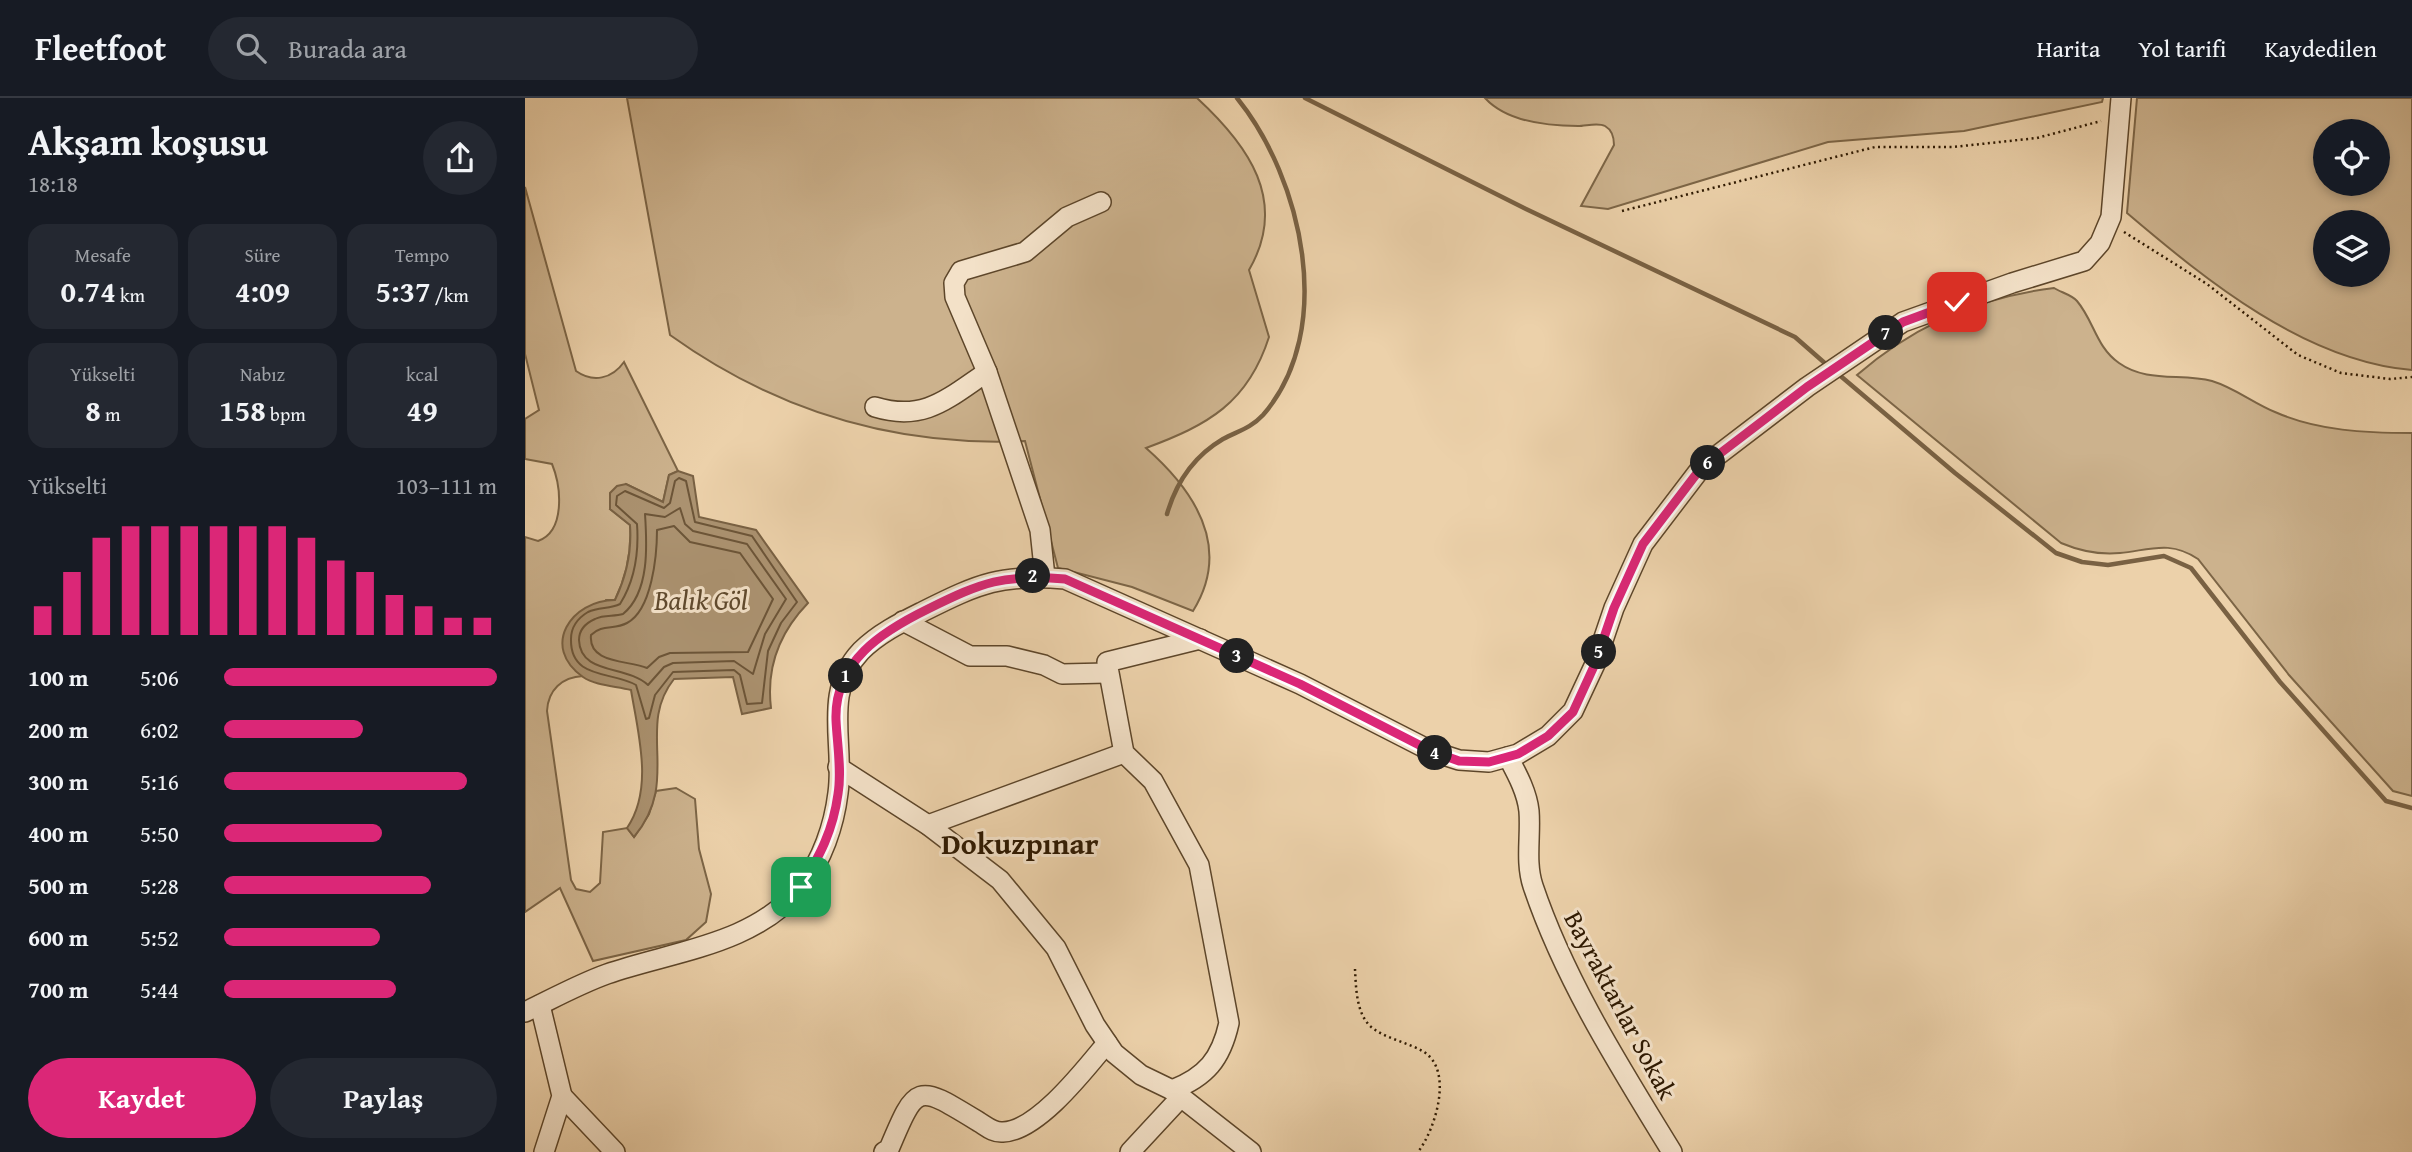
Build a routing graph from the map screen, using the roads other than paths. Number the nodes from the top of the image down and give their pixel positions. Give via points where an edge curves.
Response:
1 (2120, 107) edge
2 (1101, 202) dead end
3 (987, 372) junction
4 (875, 407) dead end
5 (1045, 577) junction
6 (903, 621) junction
7 (1200, 639) junction
8 (1107, 673) junction
9 (1125, 753) junction
10 (1508, 757) junction
11 (838, 767) junction
12 (928, 825) junction
13 (533, 1008) edge
14 (1107, 1043) junction
15 (1176, 1094) junction
16 (562, 1096) junction
17 (544, 1152) edge
18 (615, 1152) edge
19 (884, 1152) edge
20 (1130, 1152) edge
21 (1251, 1152) edge
22 (1672, 1152) edge

1 - 10 street via 2109,223 2084,261 1903,322 1807,387 1701,468 1643,544 1573,712 1548,736
2 - 3 street via 1067,217 1025,252 957,276 955,297
3 - 4 street via 934,407 915,413
3 - 5 street via 1040,530
5 - 6 street via 1024,575 984,583
5 - 7 street via 1065,579
6 - 8 street via 970,656 1007,656 1062,674
6 - 11 street via 862,651 849,668 835,715
7 - 8 street via 1107,662
7 - 10 street via 1431,751 1459,761
8 - 9 street
9 - 12 street
9 - 15 street via 1153,781 1199,865 1229,1023 1224,1046 1212,1066
10 - 22 street, Bayraktarlar Sokak via 1529,809 1529,874 1547,926 1620,1068
11 - 12 street
11 - 13 street via 839,792 826,845 801,887 761,922 711,944 605,974
12 - 14 street via 1000,880 1056,948
13 - 16 street
14 - 15 street via 1141,1075
14 - 19 street via 1053,1103 1019,1127 995,1132 937,1096 923,1095 907,1106
15 - 20 street
15 - 21 street
16 - 17 street
16 - 18 street

